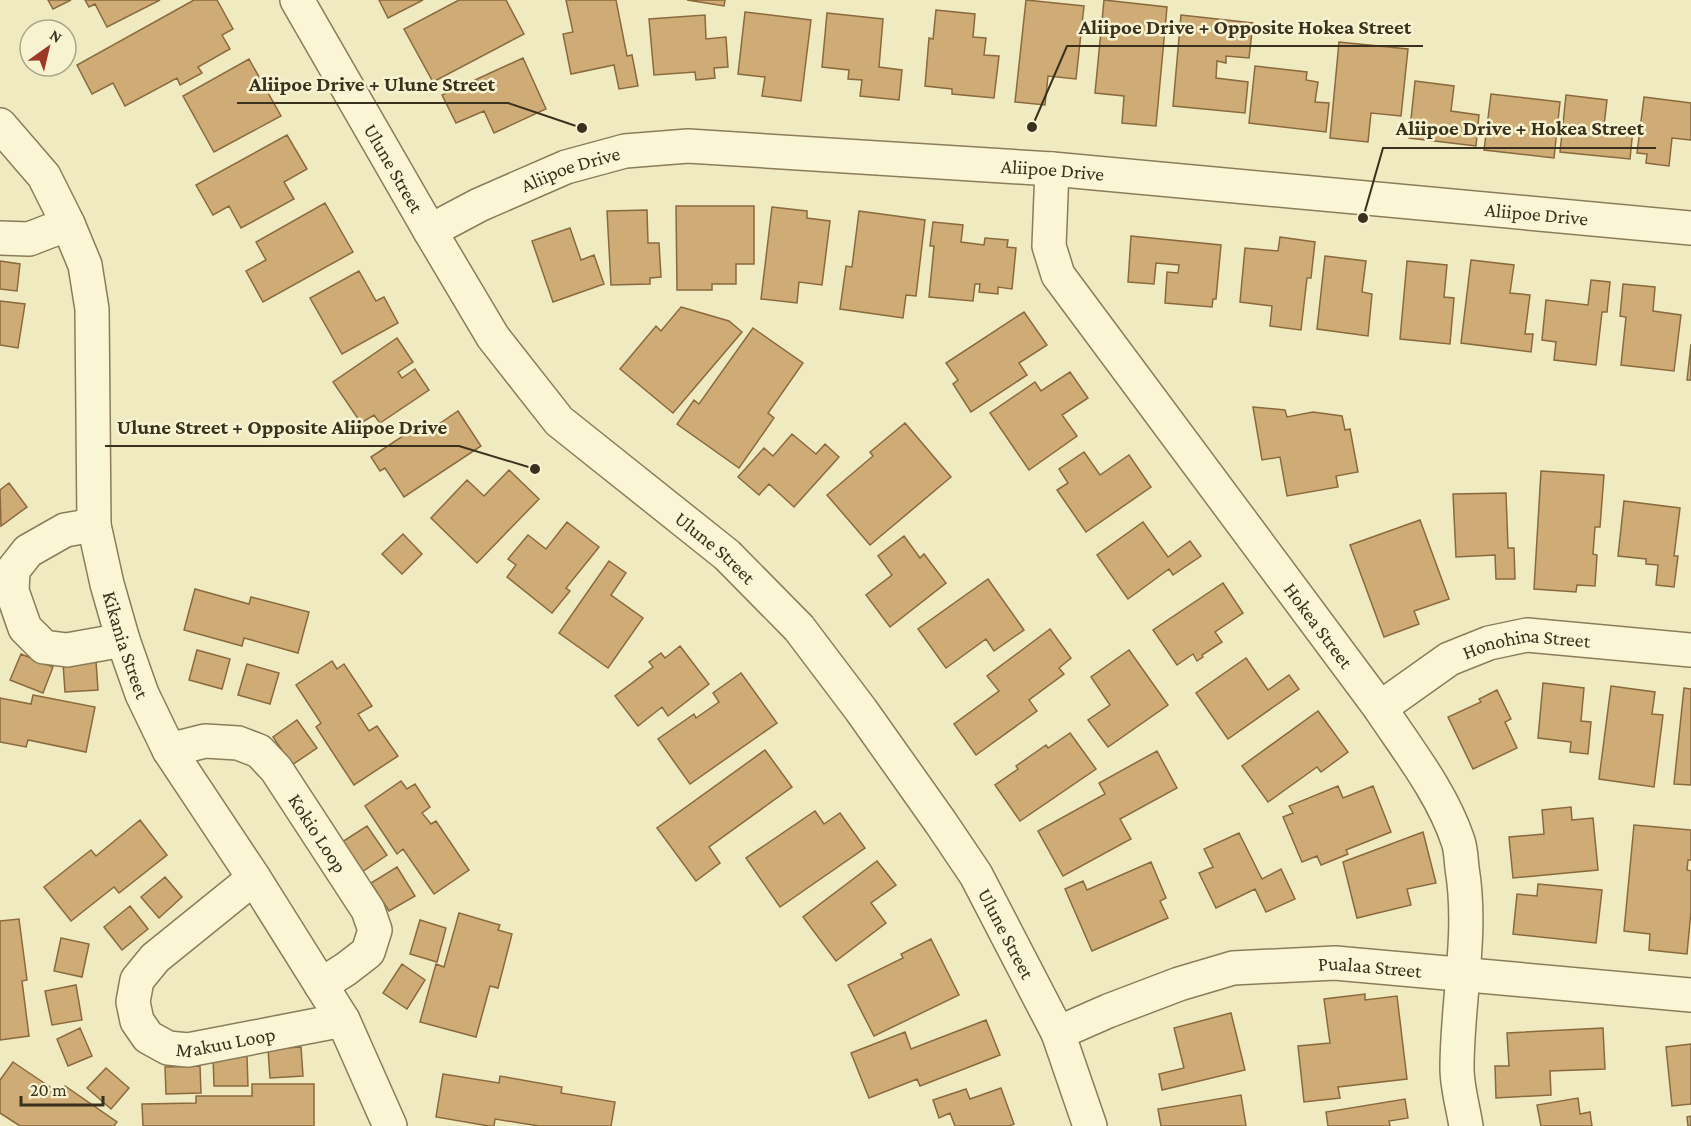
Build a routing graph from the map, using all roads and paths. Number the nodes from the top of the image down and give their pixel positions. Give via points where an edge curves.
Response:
1 (297, 0) edge
2 (0, 125) edge
3 (1052, 168) junction
4 (69, 224) junction
5 (1691, 228) edge
6 (430, 231) junction
7 (0, 238) edge
8 (94, 525) junction
9 (123, 640) junction
10 (1691, 650) edge
11 (1380, 708) junction
12 (169, 750) junction
13 (254, 878) junction
14 (1463, 974) junction
15 (321, 985) junction
16 (1691, 995) edge
17 (343, 1020) junction
18 (1058, 1033) junction
19 (390, 1126) edge
20 (1090, 1126) edge
21 (1466, 1126) edge

1 - 6 street, Ulune Street
2 - 4 street, Kikania Street via 44,176
3 - 5 street, Aliipoe Drive
3 - 6 street, Aliipoe Drive via 688,146 625,151 566,167
3 - 11 street, Hokea Street via 1049,246 1058,275
4 - 7 street via 29,239
4 - 8 street, Kikania Street via 85,265 92,309
6 - 18 street, Ulune Street via 493,337 559,421 727,555 799,628 976,875
8 - 9 street, Kikania Street
8 - 9 street via 65,530 28,551 13,570 12,591 25,628 44,647 67,650
9 - 12 street, Kikania Street via 142,694
10 - 11 street, Honohina Street via 1527,635 1489,643 1449,659
11 - 14 street, Hokea Street via 1443,807 1458,842 1466,888
12 - 13 street, Kikania Street
12 - 15 street, Kokio Loop via 205,741 238,743 259,751 276,769 368,910 375,930 369,952
13 - 15 street, Kikania Street
13 - 17 street, Makuu Loop via 155,958 137,980 133,1002 137,1021 148,1037 168,1048 188,1050
14 - 16 street, Pualaa Street
14 - 18 street, Pualaa Street via 1335,963 1233,968 1179,984
14 - 21 street, Hokea Street via 1457,1070
15 - 17 street, Kikania Street
17 - 19 street, Kikania Street
18 - 20 street, Ulune Street

